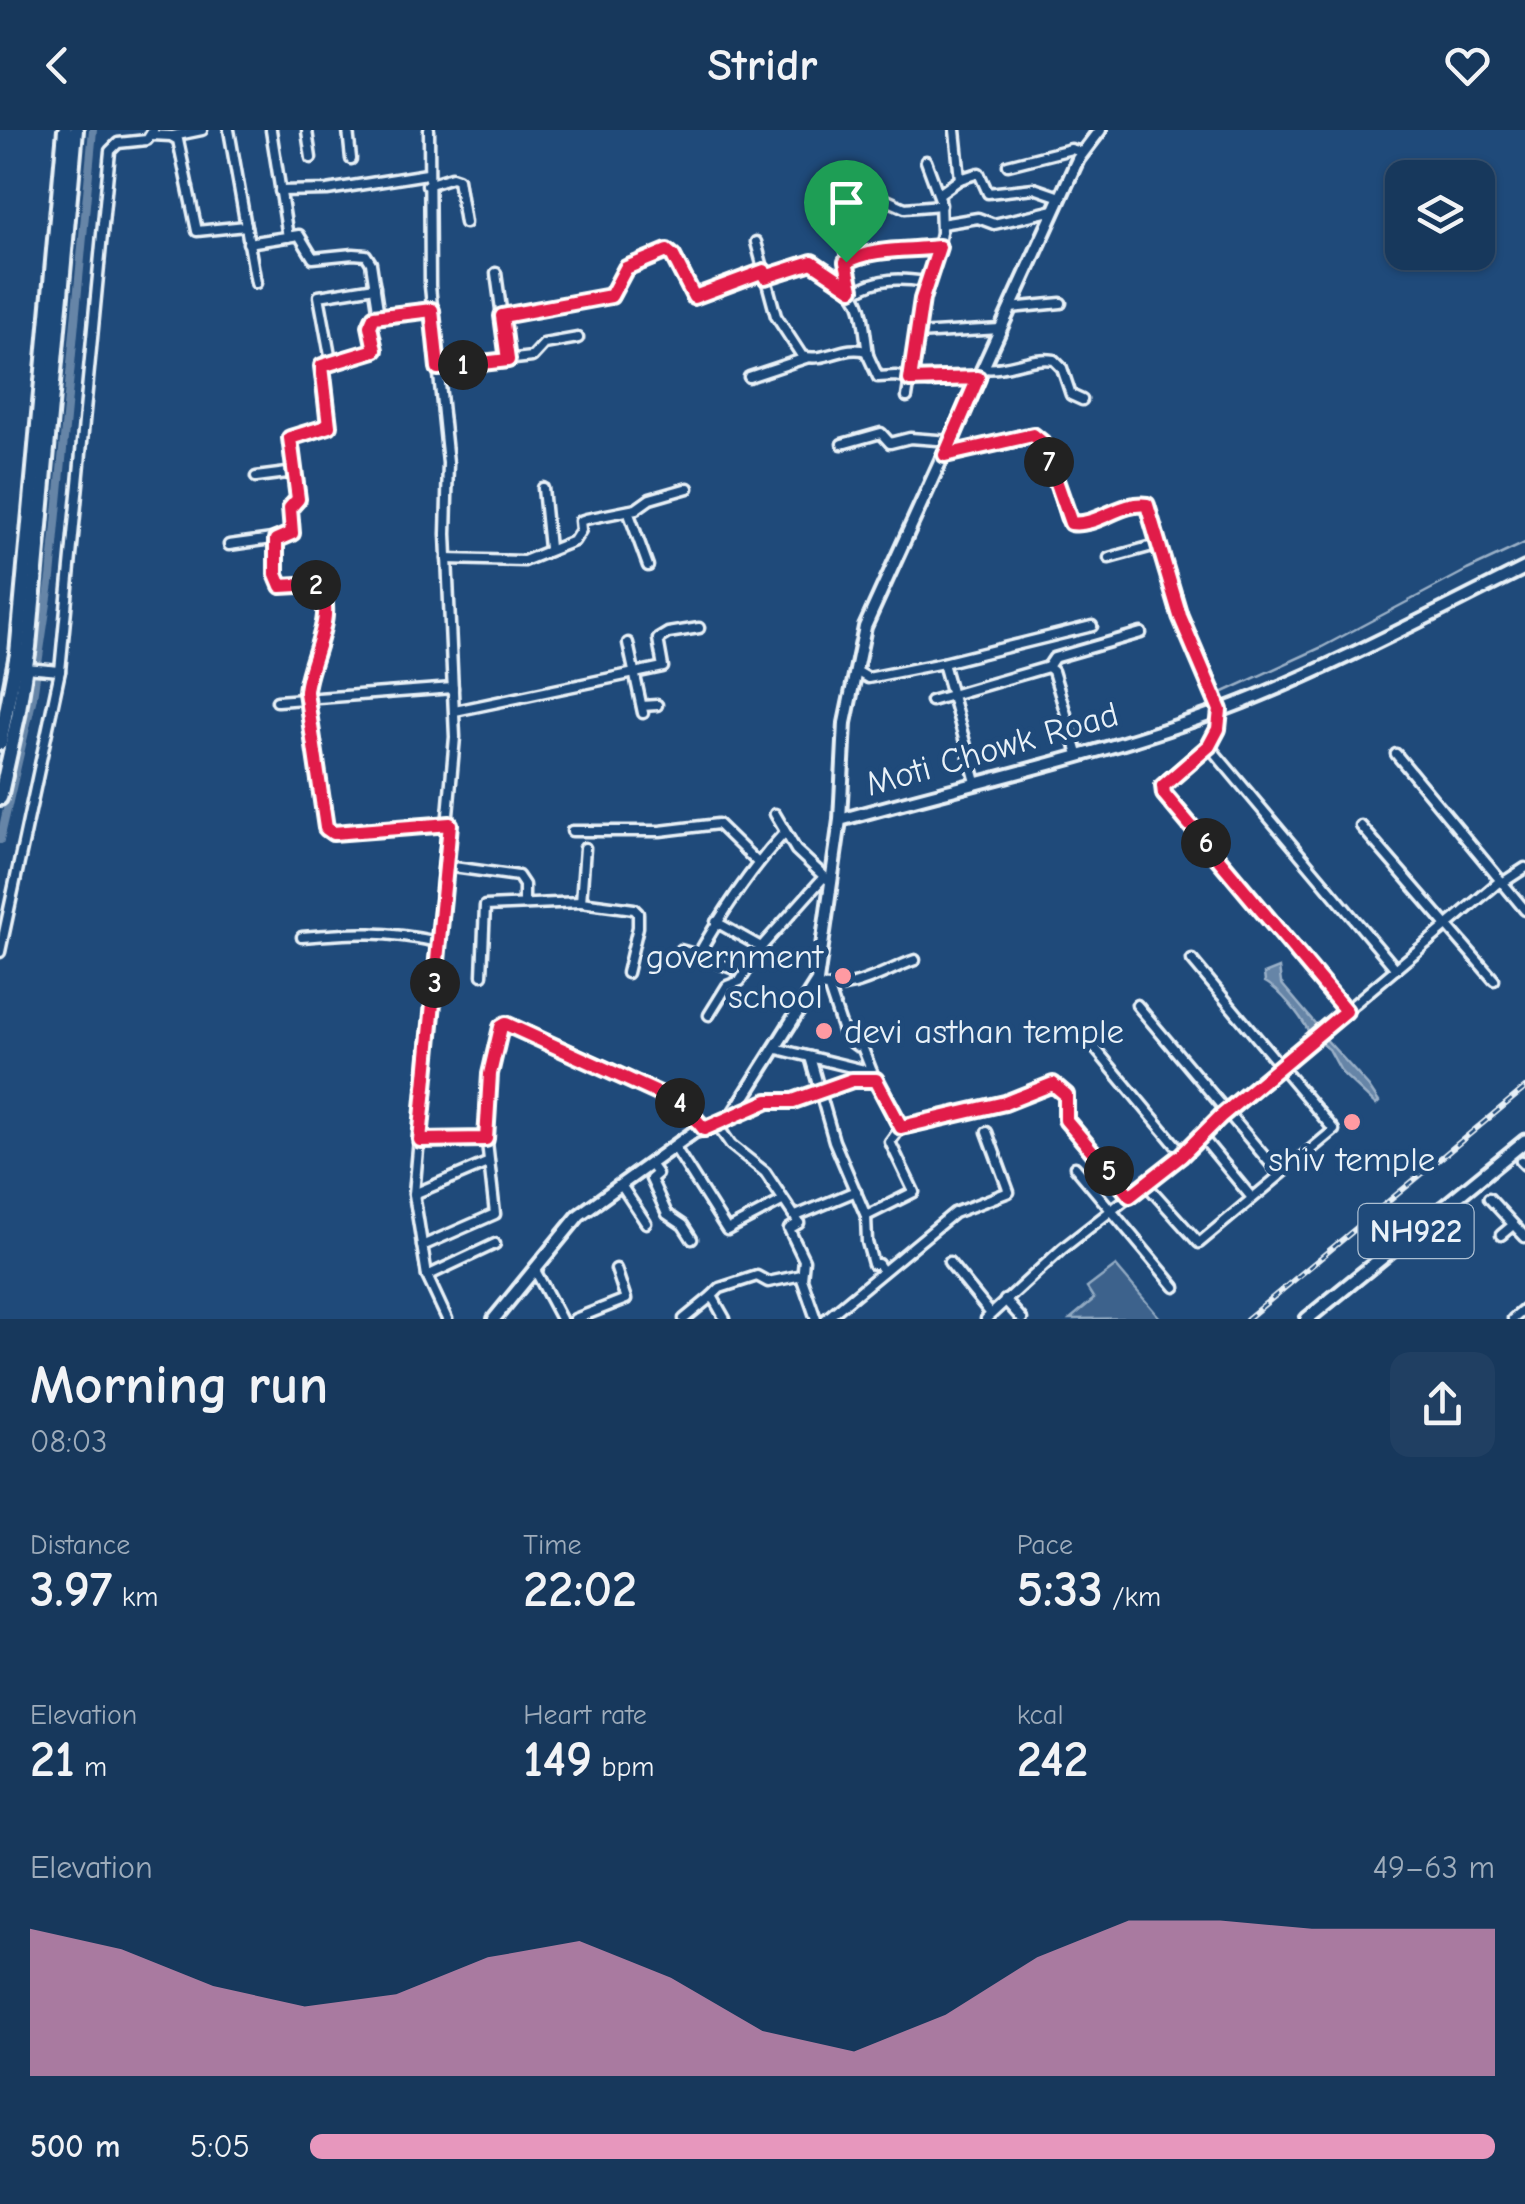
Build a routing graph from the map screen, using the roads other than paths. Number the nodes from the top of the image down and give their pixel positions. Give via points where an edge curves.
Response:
1 (66, 130) edge
2 (76, 130) edge
3 (202, 130) edge
4 (230, 130) edge
5 (271, 130) edge
6 (308, 130) edge
7 (348, 130) edge
8 (429, 130) edge
9 (955, 130) edge
10 (152, 132) edge
11 (1096, 132) edge
12 (171, 136) junction
13 (1082, 152) junction
14 (311, 158) dead end
15 (351, 160) dead end
16 (926, 161) dead end
17 (1008, 165) dead end
18 (960, 179) junction
19 (427, 180) junction
20 (280, 190) junction
21 (938, 194) junction
22 (1060, 197) junction
23 (866, 200) junction
24 (942, 205) junction
25 (839, 206) dead end
26 (1054, 210) junction
27 (465, 223) dead end
28 (941, 224) junction
29 (246, 226) junction
30 (288, 237) junction
31 (756, 242) dead end
32 (248, 243) junction
33 (939, 247) junction
34 (846, 262) junction
35 (496, 273) dead end
36 (764, 274) junction
37 (926, 282) junction
38 (256, 284) dead end
39 (376, 288) junction
40 (854, 290) junction
41 (1061, 303) dead end
42 (1010, 308) junction
43 (432, 310) junction
44 (379, 316) junction
45 (502, 316) junction
46 (1000, 330) junction
47 (916, 334) junction
48 (578, 338) dead end
49 (868, 354) junction
50 (806, 358) junction
51 (331, 360) junction
52 (508, 360) junction
53 (438, 368) junction
54 (980, 373) junction
55 (748, 377) dead end
56 (910, 380) junction
57 (907, 397) dead end
58 (1082, 400) dead end
59 (951, 441) junction
60 (842, 444) dead end
61 (945, 455) junction
62 (294, 472) junction
63 (256, 477) dead end
64 (543, 488) dead end
65 (688, 488) dead end
66 (628, 511) junction
67 (278, 538) junction
68 (1160, 544) junction
69 (229, 545) dead end
70 (549, 548) junction
71 (1108, 558) dead end
72 (447, 559) junction
73 (648, 566) dead end
74 (1525, 568) edge
75 (1092, 626) dead end
76 (699, 628) dead end
77 (1141, 633) dead end
78 (628, 643) dead end
79 (943, 663) junction
80 (1048, 667) junction
81 (30, 668) junction
82 (57, 671) junction
83 (856, 671) junction
84 (633, 673) junction
85 (453, 688) junction
86 (951, 695) junction
87 (307, 700) junction
88 (931, 700) dead end
89 (277, 701) dead end
90 (658, 705) dead end
91 (1220, 710) junction
92 (455, 711) junction
93 (0, 744) edge
94 (1209, 746) junction
95 (1078, 754) junction
96 (1396, 754) dead end
97 (976, 782) junction
98 (0, 798) edge
99 (774, 814) dead end
100 (840, 820) junction
101 (450, 824) junction
102 (1361, 826) dead end
103 (572, 831) dead end
104 (785, 832) junction
105 (585, 848) dead end
106 (758, 863) junction
107 (446, 866) junction
108 (1525, 868) edge
109 (827, 879) junction
110 (1501, 882) junction
111 (581, 902) junction
112 (524, 903) junction
113 (1525, 910) edge
114 (716, 922) junction
115 (1446, 926) junction
116 (302, 938) dead end
117 (438, 942) junction
118 (761, 948) junction
119 (680, 950) dead end
120 (0, 952) edge
121 (698, 955) junction
122 (914, 960) dead end
123 (1192, 960) dead end
124 (734, 969) dead end
125 (1396, 969) junction
126 (627, 973) dead end
127 (482, 975) dead end
128 (1494, 980) dead end
129 (814, 985) junction
130 (830, 988) junction
131 (1137, 1006) dead end
132 (1346, 1011) junction
133 (709, 1015) dead end
134 (773, 1047) junction
135 (1094, 1047) dead end
136 (810, 1056) junction
137 (1280, 1066) junction
138 (874, 1076) junction
139 (820, 1094) junction
140 (1227, 1111) junction
141 (732, 1116) junction
142 (717, 1125) junction
143 (901, 1127) junction
144 (704, 1129) junction
145 (987, 1132) dead end
146 (1201, 1136) junction
147 (486, 1139) junction
148 (420, 1140) junction
149 (1525, 1141) edge
150 (674, 1146) junction
151 (1183, 1154) junction
152 (487, 1163) junction
153 (650, 1164) junction
154 (1075, 1167) dead end
155 (1280, 1175) junction
156 (1146, 1184) junction
157 (622, 1185) junction
158 (856, 1191) junction
159 (414, 1194) junction
160 (1130, 1196) junction
161 (1252, 1198) junction
162 (1489, 1198) dead end
163 (782, 1201) junction
164 (1111, 1211) junction
165 (796, 1216) junction
166 (866, 1216) junction
167 (646, 1222) dead end
168 (1513, 1224) junction
169 (1501, 1235) dead end
170 (1525, 1237) edge
171 (692, 1239) dead end
172 (495, 1244) dead end
173 (422, 1246) junction
174 (949, 1262) dead end
175 (616, 1269) dead end
176 (535, 1270) junction
177 (884, 1271) junction
178 (802, 1275) junction
179 (427, 1276) junction
180 (1174, 1288) dead end
181 (712, 1296) junction
182 (1006, 1300) junction
183 (1525, 1309) edge
184 (1324, 1314) edge
185 (988, 1318) edge
186 (447, 1319) edge
187 (494, 1319) edge
188 (561, 1319) edge
189 (575, 1319) edge
190 (684, 1319) edge
191 (725, 1319) edge
192 (816, 1319) edge
193 (826, 1319) edge
194 (1022, 1319) edge
195 (1307, 1319) edge
196 (1513, 1319) edge

1 - 93 highway via 17,654
2 - 81 highway
3 - 12 street
4 - 29 street
5 - 20 street
6 - 14 street
7 - 15 street
8 - 19 street
9 - 18 street
10 - 12 street
10 - 82 street via 147,140 110,151
11 - 13 street
12 - 29 street via 183,152 197,232
13 - 17 street
13 - 22 street
16 - 21 street
18 - 21 street
18 - 22 street via 978,173 991,194 1034,188
19 - 20 street
19 - 27 street via 458,179
19 - 43 street
20 - 30 street
21 - 24 street
22 - 26 street
23 - 24 street via 880,197 906,208
23 - 25 street
23 - 34 street via 862,220 843,239
24 - 28 street
26 - 28 street via 994,224 978,218
26 - 42 street
28 - 33 street
29 - 32 street
30 - 32 street
30 - 39 street via 303,238 313,258 366,255
31 - 36 street
32 - 38 street
33 - 34 street
33 - 37 street
34 - 40 street
35 - 45 street
36 - 40 street via 812,262
36 - 45 street via 694,297 667,251 626,268 611,296
36 - 50 street via 779,322
37 - 40 street via 892,278
37 - 47 street
39 - 44 street
39 - 51 street via 319,296
40 - 49 street
41 - 42 street
42 - 46 street
43 - 44 street
43 - 53 street
44 - 51 street via 370,322 375,350
45 - 52 street
46 - 47 street
46 - 54 street
47 - 56 street
48 - 52 street via 548,342 532,357
49 - 50 street via 857,348
49 - 56 street via 878,377
50 - 55 street
51 - 62 street via 322,366 329,426 290,438
52 - 53 street
53 - 72 street via 448,463
54 - 56 street
54 - 58 street via 1048,358 1059,363 1071,395
54 - 59 street
56 - 57 street
59 - 60 street via 890,443 880,434
59 - 61 street
61 - 68 street via 1033,435 1043,443 1071,523 1142,503 1150,508
61 - 83 street via 865,627
62 - 63 street
62 - 67 street via 294,529
64 - 70 street
65 - 66 street
66 - 70 street via 580,521 574,541
66 - 73 street
67 - 69 street
67 - 87 street via 278,583 315,584 322,594 323,636
68 - 71 street
68 - 91 street via 1180,616
70 - 72 street via 524,560
72 - 85 street
74 - 91 street, Moti Chowk Road
75 - 79 street
76 - 84 street via 660,637 662,667
77 - 80 street via 1054,658
78 - 84 street
79 - 83 street via 868,678
79 - 86 street
80 - 86 street
80 - 95 street
81 - 82 street
81 - 98 highway
82 - 120 street
83 - 100 street via 845,723
84 - 90 street via 642,710
84 - 92 street
85 - 87 street
85 - 92 street
86 - 88 street
86 - 97 street
87 - 89 street
87 - 101 street via 323,822 330,832
91 - 94 street
91 - 95 street, Moti Chowk Road
92 - 101 street
94 - 125 street
94 - 132 street via 1168,779 1164,794
95 - 97 street, Moti Chowk Road
96 - 110 street
97 - 100 street, Moti Chowk Road
99 - 104 street
100 - 109 street, Moti Chowk Road
101 - 107 street
102 - 115 street
103 - 106 street via 718,824
104 - 106 street
104 - 109 street
105 - 111 street
106 - 114 street
107 - 112 street via 518,876
107 - 117 street
108 - 110 street
109 - 118 street
109 - 129 street, Moti Chowk Road
110 - 113 street
110 - 115 street
111 - 112 street
111 - 126 street via 638,913
112 - 127 street via 485,906
114 - 118 street
114 - 121 street
115 - 125 street
115 - 128 street
116 - 117 street via 359,931
117 - 148 street
118 - 133 street
119 - 121 street
121 - 124 street
122 - 130 street via 870,982
123 - 137 street
125 - 132 street
129 - 130 street
129 - 134 street, Moti Chowk Road
130 - 138 street via 845,1038 860,1047
131 - 140 street
132 - 137 street
134 - 136 street
134 - 141 street, Moti Chowk Road
135 - 151 street
136 - 138 street
136 - 139 street
137 - 140 street
137 - 155 street via 1334,1130
138 - 139 street
138 - 143 street
139 - 141 street via 768,1101
139 - 158 street
140 - 146 street
140 - 155 street
141 - 142 street, Moti Chowk Road
142 - 144 street, Moti Chowk Road
142 - 163 street via 731,1146 765,1172
143 - 160 street via 1005,1103 1053,1084 1066,1095 1066,1120
143 - 166 street via 890,1142 913,1194
144 - 147 street via 684,1105 504,1024 490,1074
144 - 150 street, Moti Chowk Road
145 - 177 street via 1009,1192 954,1213
146 - 151 street
146 - 161 street
147 - 148 street
147 - 152 street
148 - 159 street
149 - 184 main road, NH922
150 - 153 street, Moti Chowk Road
150 - 163 street via 727,1230
151 - 156 street
152 - 159 street
152 - 173 street via 495,1214
153 - 157 street, Moti Chowk Road
153 - 171 street via 667,1214
154 - 164 street
155 - 161 street
156 - 160 street
156 - 161 street via 1199,1243
157 - 167 street
157 - 176 street, Moti Chowk Road via 580,1215
158 - 165 street
158 - 166 street
159 - 173 street
160 - 164 street
162 - 168 street
163 - 165 street
164 - 180 street
164 - 182 street
165 - 178 street via 799,1223 789,1228 804,1260
166 - 177 street via 873,1264
168 - 169 street
168 - 170 street
172 - 179 street
173 - 179 street
174 - 185 street
175 - 189 street via 626,1298
176 - 187 street, Moti Chowk Road
176 - 188 street
177 - 193 street
178 - 181 street via 768,1282 757,1276
178 - 192 street
179 - 186 street
181 - 190 street
181 - 191 street
182 - 185 street
182 - 194 street
183 - 196 street
184 - 195 main road, NH922

